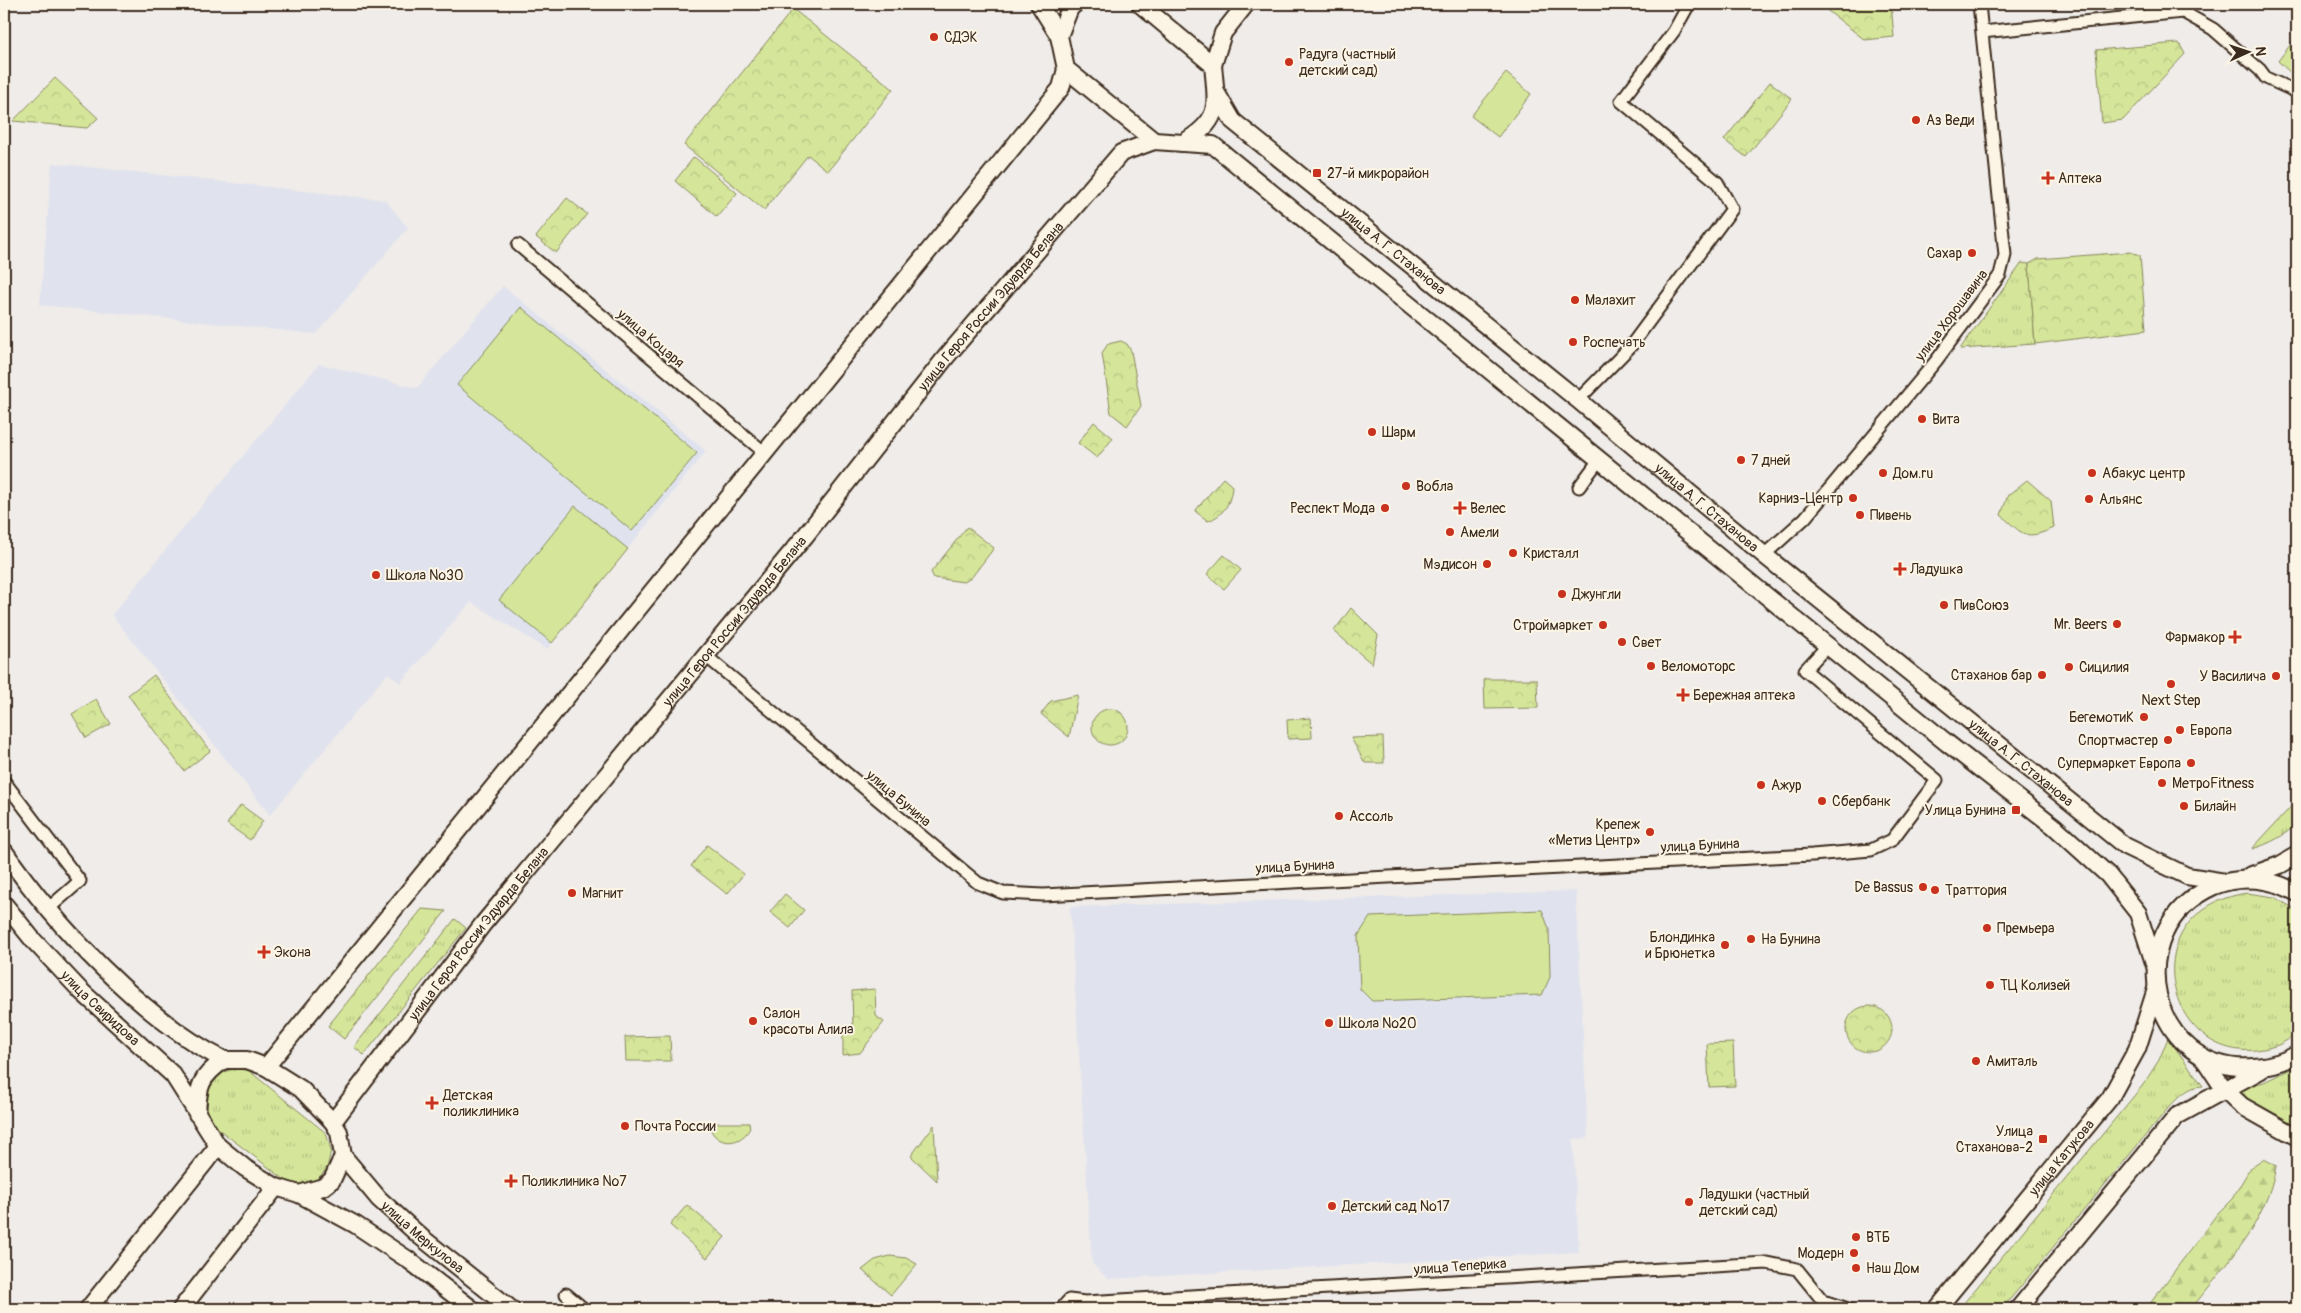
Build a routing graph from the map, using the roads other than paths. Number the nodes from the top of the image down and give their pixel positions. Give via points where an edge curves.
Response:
1 (1039, 4) edge
2 (1075, 4) edge
3 (1140, 4) edge
4 (1246, 4) edge
5 (1689, 4) edge
6 (1979, 4) edge
7 (1982, 32) junction
8 (1059, 36) junction
9 (1213, 65) junction
10 (1066, 69) junction
11 (1216, 92) junction
12 (2297, 92) edge
13 (1154, 141) junction
14 (1183, 143) junction
15 (518, 245) dead end
16 (1578, 400) junction
17 (765, 453) junction
18 (1599, 460) junction
19 (1579, 487) dead end
20 (1764, 555) junction
21 (1828, 645) junction
22 (706, 656) junction
23 (4, 781) edge
24 (4, 851) edge
25 (2297, 855) edge
26 (2242, 879) junction
27 (2225, 882) junction
28 (2297, 893) edge
29 (4, 904) edge
30 (48, 908) junction
31 (2155, 966) junction
32 (2156, 988) junction
33 (2297, 1054) edge
34 (2202, 1056) junction
35 (224, 1060) junction
36 (2268, 1066) junction
37 (266, 1067) junction
38 (2224, 1089) junction
39 (2195, 1105) junction
40 (2242, 1106) junction
41 (197, 1114) junction
42 (333, 1122) junction
43 (2297, 1137) edge
44 (218, 1146) junction
45 (343, 1156) junction
46 (276, 1187) junction
47 (299, 1194) junction
48 (566, 1294) dead end
49 (88, 1309) edge
50 (182, 1309) edge
51 (472, 1309) edge
52 (511, 1309) edge
53 (584, 1309) edge
54 (1061, 1309) edge
55 (1848, 1309) edge
56 (1937, 1309) edge
57 (2018, 1309) edge

1 - 8 street
2 - 8 street via 1070,8
3 - 9 street
4 - 9 street via 1223,33
5 - 16 street via 1674,31 1621,101 1717,182 1732,209 1630,347
6 - 7 street, улица Хорошавина
7 - 12 street via 2183,12 2213,29 2266,78
7 - 20 street, улица Хорошавина via 2005,255 2000,275 1851,466 1806,518
8 - 10 street
9 - 11 street
10 - 13 street
10 - 17 street via 1061,88
11 - 14 street via 1214,115 1202,131
11 - 16 street, улица А. Г. Стаханова via 1232,121
13 - 14 street, улица А. Г. Стаханова
13 - 22 street, улица Героя России Эдуарда Белана via 1121,153 946,357
14 - 18 street, улица А. Г. Стаханова via 1214,146
15 - 17 street, улица Коцаря
16 - 20 street, улица А. Г. Стаханова
17 - 37 street
18 - 19 street
18 - 21 street, улица А. Г. Стаханова
20 - 27 street, улица А. Г. Стаханова via 2125,846 2187,876
21 - 22 street, улица Бунина via 1805,670 1937,780 1892,840 1871,850 1053,894 1003,893 978,883
21 - 31 street, улица А. Г. Стаханова via 2055,827 2108,875 2138,913
22 - 42 street, улица Героя России Эдуарда Белана via 483,924
23 - 30 street via 80,881
24 - 30 street
25 - 26 street
26 - 27 street
26 - 28 street via 2265,880
27 - 31 street via 2198,893 2177,912 2161,937
29 - 41 street, улица Свиридова via 81,991 172,1075
30 - 35 street via 119,983 162,1020
31 - 32 street
32 - 34 street via 2165,1016 2181,1040
32 - 56 street, улица Катукова via 2137,1049 2110,1098
33 - 36 street
34 - 36 street via 2245,1068
34 - 38 street
35 - 37 street via 247,1060
35 - 41 street via 205,1077 198,1089
36 - 38 street
37 - 42 street via 301,1089
38 - 39 street
38 - 40 street
39 - 40 street via 2220,1102
39 - 57 street via 2172,1122
40 - 43 street
41 - 44 street
42 - 45 street via 339,1132
44 - 46 street
44 - 49 street
45 - 47 street via 332,1180 323,1187
45 - 52 street, улица Меркулова via 386,1205 421,1237
46 - 47 street
46 - 50 street
47 - 51 street, улица Меркулова via 356,1224
48 - 53 street
54 - 55 street, улица Теперика via 1069,1300 1085,1302 1319,1290 1767,1263 1797,1269 1823,1301

